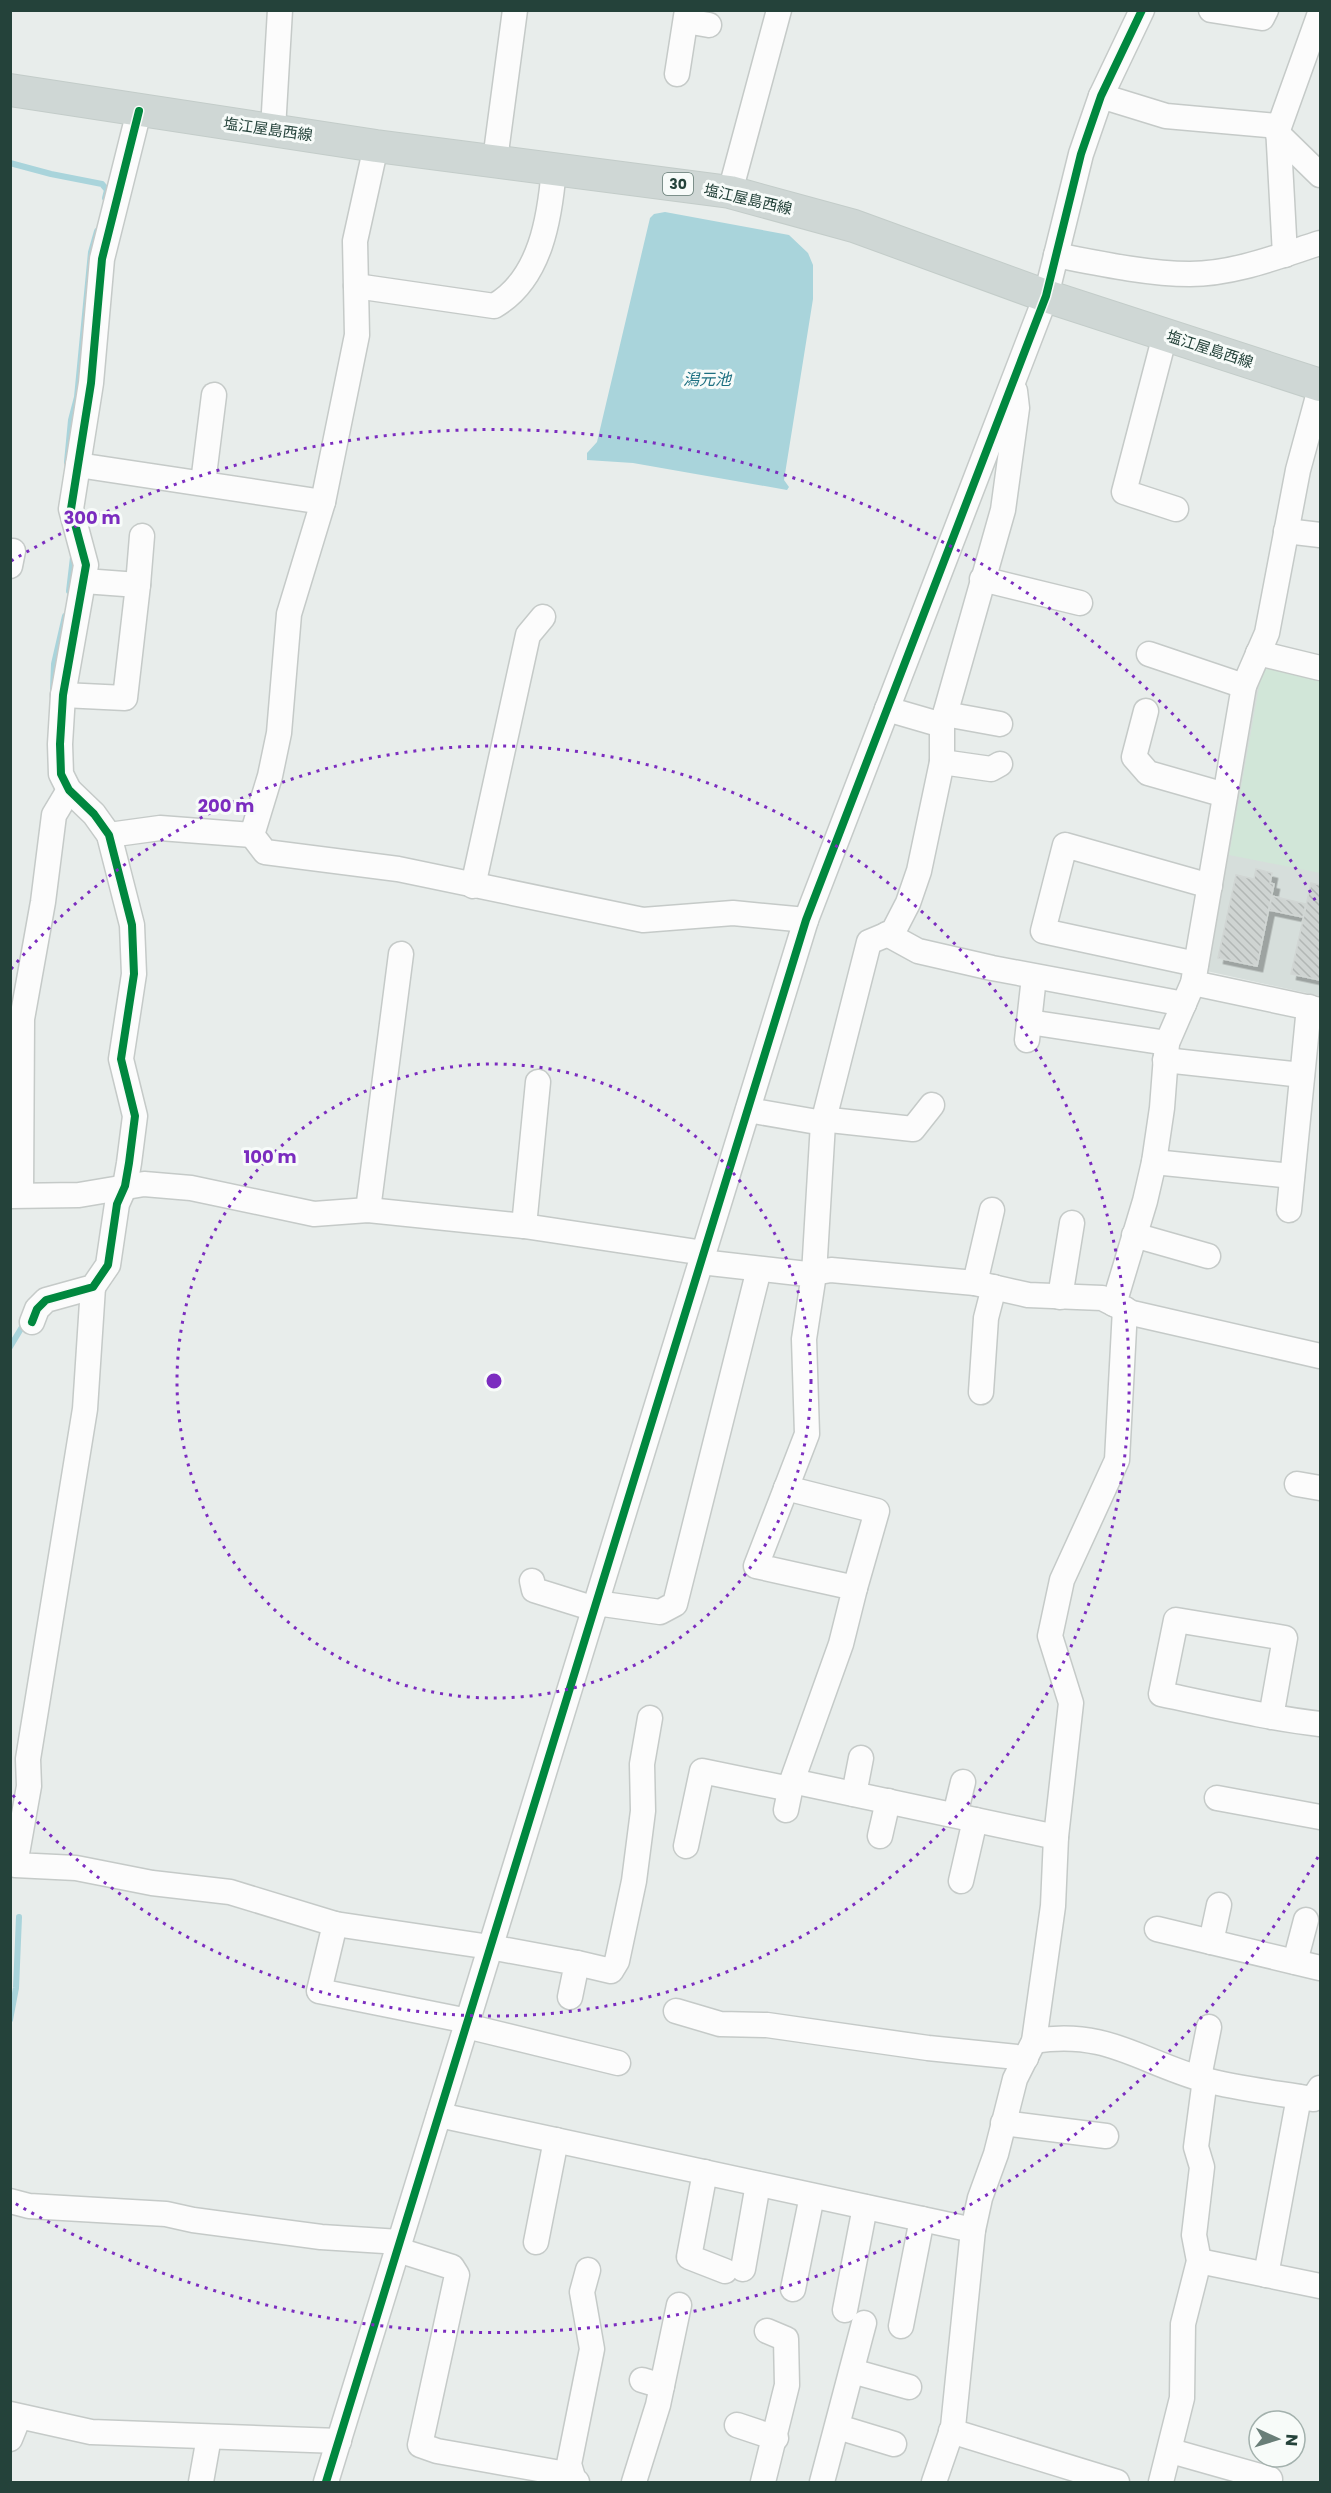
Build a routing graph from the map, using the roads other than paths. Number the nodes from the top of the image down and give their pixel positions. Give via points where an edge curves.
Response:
1 (280, 10) edge
2 (515, 10) edge
3 (778, 10) edge
4 (1142, 10) edge
5 (1211, 10) edge
6 (1266, 10) edge
7 (1320, 11) edge
8 (694, 19) edge
9 (677, 74) dead end
10 (10, 90) edge
11 (1101, 96) junction
12 (139, 111) junction
13 (273, 129) junction
14 (1278, 132) junction
15 (376, 146) junction
16 (495, 160) junction
17 (554, 168) junction
18 (1320, 175) edge
19 (730, 192) junction
20 (1320, 243) edge
21 (1056, 255) junction
22 (1285, 255) junction
23 (356, 286) junction
24 (1046, 296) junction
25 (1165, 335) junction
26 (1319, 380) edge
27 (1013, 382) junction
28 (214, 395) dead end
29 (78, 465) junction
30 (203, 483) junction
31 (323, 502) junction
32 (1176, 508) dead end
33 (1286, 531) junction
34 (1320, 535) edge
35 (142, 536) dead end
36 (982, 579) junction
37 (84, 581) junction
38 (138, 585) junction
39 (1080, 603) dead end
40 (543, 617) dead end
41 (1258, 653) junction
42 (1149, 654) dead end
43 (1320, 668) edge
44 (1244, 686) junction
45 (63, 695) junction
46 (887, 710) junction
47 (1146, 711) dead end
48 (943, 720) junction
49 (1000, 724) dead end
50 (942, 762) junction
51 (1000, 765) dead end
52 (69, 790) junction
53 (1225, 795) junction
54 (109, 835) junction
55 (252, 835) junction
56 (472, 886) junction
57 (1210, 886) junction
58 (806, 920) junction
59 (887, 934) junction
60 (401, 954) dead end
61 (1034, 976) junction
62 (1191, 984) junction
63 (1315, 1009) edge
64 (1166, 1051) junction
65 (1302, 1075) junction
66 (538, 1082) dead end
67 (932, 1105) dead end
68 (748, 1110) junction
69 (823, 1124) junction
70 (1154, 1162) junction
71 (1292, 1176) junction
72 (116, 1189) junction
73 (16, 1195) edge
74 (368, 1210) junction
75 (992, 1210) dead end
76 (1289, 1210) dead end
77 (1072, 1223) dead end
78 (524, 1226) junction
79 (1134, 1235) junction
80 (1208, 1256) dead end
81 (703, 1258) junction
82 (759, 1269) junction
83 (814, 1274) junction
84 (984, 1285) junction
85 (93, 1287) junction
86 (1060, 1297) junction
87 (1120, 1306) junction
88 (32, 1322) dead end
89 (1320, 1356) edge
90 (981, 1392) dead end
91 (786, 1488) junction
92 (532, 1581) dead end
93 (855, 1588) junction
94 (596, 1606) junction
95 (1271, 1717) junction
96 (650, 1718) dead end
97 (1320, 1724) edge
98 (861, 1758) dead end
99 (963, 1782) dead end
100 (790, 1793) junction
101 (854, 1794) junction
102 (1217, 1798) dead end
103 (888, 1801) junction
104 (1320, 1816) edge
105 (965, 1818) junction
106 (880, 1836) dead end
107 (1056, 1837) junction
108 (686, 1846) dead end
109 (961, 1881) dead end
110 (1219, 1905) dead end
111 (1306, 1920) dead end
112 (335, 1924) junction
113 (1156, 1929) dead end
114 (1211, 1942) junction
115 (490, 1947) junction
116 (1295, 1962) junction
117 (577, 1963) junction
118 (1320, 1968) edge
119 (570, 1997) dead end
120 (676, 2011) dead end
121 (467, 2024) junction
122 (1209, 2027) dead end
123 (1030, 2050) junction
124 (618, 2063) dead end
125 (1202, 2078) junction
126 (1313, 2097) edge
127 (439, 2115) junction
128 (1003, 2123) junction
129 (1106, 2136) dead end
130 (556, 2140) junction
131 (705, 2172) junction
132 (758, 2184) junction
133 (812, 2196) junction
134 (10, 2200) edge
135 (865, 2207) junction
136 (922, 2219) junction
137 (973, 2230) junction
138 (536, 2242) dead end
139 (399, 2246) junction
140 (1199, 2261) junction
141 (588, 2270) dead end
142 (1266, 2275) junction
143 (1320, 2286) edge
144 (794, 2289) dead end
145 (680, 2305) dead end
146 (901, 2326) dead end
147 (767, 2331) dead end
148 (852, 2371) junction
149 (909, 2386) dead end
150 (15, 2415) edge
151 (737, 2426) dead end
152 (837, 2427) junction
153 (951, 2431) junction
154 (209, 2437) junction
155 (776, 2438) junction
156 (10, 2439) edge
157 (339, 2441) junction
158 (894, 2444) dead end
159 (1171, 2451) junction
160 (574, 2479) edge
161 (1270, 2479) dead end
162 (201, 2482) edge
163 (326, 2482) edge
164 (634, 2482) edge
165 (763, 2482) edge
166 (822, 2482) edge
167 (934, 2482) edge
168 (1117, 2482) edge
169 (1161, 2482) edge

1 - 13 street
2 - 16 street
3 - 19 street
4 - 11 street
5 - 6 street via 1262,18
7 - 14 street
8 - 9 street
10 - 12 main road, 塩江屋島西線 / 30
11 - 14 street via 1166,116 1278,126
11 - 21 street via 1080,154
12 - 13 main road, 塩江屋島西線 / 30
12 - 29 street via 102,259 91,383
13 - 15 main road, 塩江屋島西線 / 30
14 - 18 street
14 - 22 street
15 - 16 main road, 塩江屋島西線 / 30
15 - 23 street via 355,241
16 - 17 main road, 塩江屋島西線 / 30
17 - 19 main road, 塩江屋島西線 / 30
17 - 23 street via 550,213 537,255 508,298 494,306
19 - 24 main road, 塩江屋島西線 / 30 via 854,226
20 - 22 street
21 - 22 street via 1190,274 1233,269
21 - 24 street
23 - 31 street via 357,335
24 - 25 main road, 塩江屋島西線 / 30
24 - 27 street
25 - 26 main road, 塩江屋島西線 / 30
25 - 32 street via 1124,492
26 - 33 street
27 - 36 street via 1017,408 1003,510
27 - 46 street
28 - 30 street
29 - 30 street
29 - 37 street via 71,509 86,565
30 - 31 street
31 - 55 street via 289,614 279,733
33 - 34 street
33 - 41 street via 1267,633
35 - 38 street
36 - 39 street
36 - 48 street
37 - 38 street
37 - 45 street
38 - 45 street via 125,698
40 - 56 street via 528,635
41 - 43 street
41 - 44 street
42 - 44 street
44 - 53 street
45 - 52 street via 61,774
46 - 48 street
46 - 58 street
47 - 53 street via 1134,757 1148,773
48 - 49 street
48 - 50 street
50 - 51 street via 991,769
50 - 59 street via 919,871 908,903 893,932
52 - 54 street
52 - 73 street via 54,815 22,1019
53 - 57 street
54 - 55 street via 160,828
54 - 72 street via 135,944 121,1059 135,1116
55 - 56 street via 265,852 398,869
56 - 58 street via 643,920 733,913
57 - 62 street
57 - 62 street via 1065,845 1043,931
58 - 68 street
59 - 61 street via 918,951
59 - 69 street via 869,942
60 - 74 street
61 - 62 street
61 - 64 street via 1028,1031 1100,1032
62 - 63 street
62 - 64 street
63 - 65 street
64 - 65 street
64 - 70 street
65 - 71 street
66 - 78 street
67 - 69 street via 914,1129 830,1120
68 - 69 street
68 - 81 street
69 - 83 street
70 - 71 street
70 - 79 street
71 - 76 street
72 - 73 street
72 - 74 street via 144,1184 190,1188 314,1214
72 - 85 street via 108,1265
74 - 78 street
75 - 84 street
77 - 86 street
78 - 81 street
79 - 80 street
79 - 87 street
81 - 82 street
81 - 94 street
82 - 83 street
82 - 94 street via 675,1604 660,1612
83 - 84 street via 831,1270
83 - 91 street via 804,1340 807,1434
84 - 86 street via 1028,1295
84 - 90 street
85 - 88 street via 46,1300
85 - 112 street via 85,1409 28,1759 29,1786 15,1865 76,1868 152,1883 230,1892
86 - 87 street via 1102,1298
87 - 89 street
87 - 107 street via 1117,1460 1062,1580 1050,1636 1071,1703
91 - 93 street via 877,1511
91 - 93 street via 756,1566
92 - 94 street via 534,1590
93 - 100 street via 841,1644
94 - 115 street
95 - 95 street via 1161,1694 1176,1620 1285,1638
95 - 97 street
96 - 117 street via 642,1764 643,1811 634,1881 617,1961 611,1971
98 - 101 street
99 - 105 street
100 - 101 street
100 - 108 street via 702,1770
101 - 103 street
102 - 104 street
103 - 105 street
103 - 106 street
105 - 107 street
105 - 109 street
107 - 123 street via 1053,1906
110 - 114 street
111 - 116 street
112 - 115 street
112 - 121 street via 319,1992
113 - 114 street
114 - 116 street
115 - 117 street
115 - 121 street
116 - 118 street
117 - 119 street
120 - 123 street via 720,2024 767,2025 928,2048
121 - 124 street
121 - 127 street
122 - 125 street
123 - 125 street via 1060,2037 1103,2042
123 - 128 street via 1015,2079
125 - 126 street
125 - 140 street via 1196,2147 1202,2167 1194,2235
126 - 142 street
127 - 130 street
127 - 139 street
128 - 129 street
128 - 137 street
130 - 131 street
130 - 138 street
131 - 132 street
131 - 132 street via 690,2257 734,2270
132 - 133 street
133 - 135 street
133 - 144 street
134 - 139 street via 29,2206 166,2214
135 - 136 street
135 - 148 street
136 - 137 street
136 - 146 street
137 - 153 street
139 - 157 street
139 - 160 street via 452,2267 457,2275 420,2445
140 - 142 street
140 - 159 street via 1183,2324 1182,2398
141 - 160 street via 582,2292 592,2349 569,2463
142 - 143 street
145 - 164 street via 652,2383
147 - 155 street via 786,2339 788,2385
148 - 149 street
148 - 152 street
150 - 154 street via 91,2432
150 - 156 street
151 - 155 street
152 - 158 street
152 - 166 street
153 - 167 street
153 - 168 street
154 - 157 street
154 - 162 street
155 - 165 street
157 - 163 street
159 - 161 street
159 - 169 street

